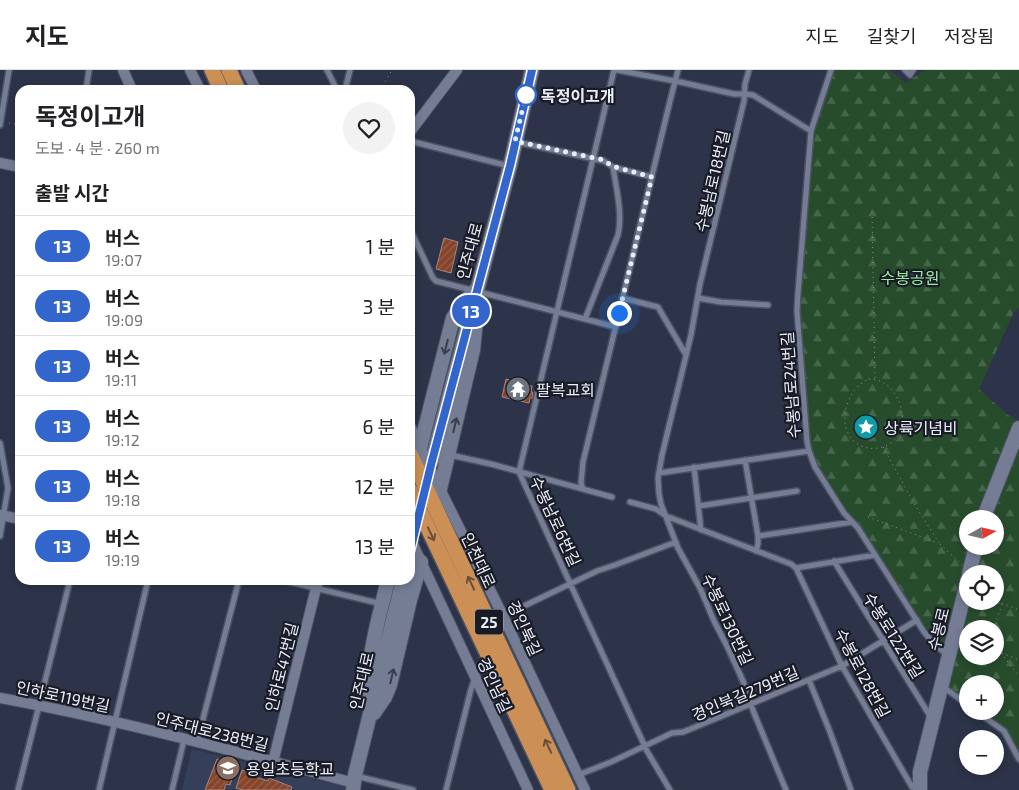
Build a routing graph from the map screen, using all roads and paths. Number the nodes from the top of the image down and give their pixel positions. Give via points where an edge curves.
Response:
1 (9, 70) edge
2 (89, 70) edge
3 (122, 70) edge
4 (190, 70) edge
5 (212, 70) edge
6 (229, 70) edge
7 (327, 70) edge
8 (350, 70) edge
9 (392, 70) edge
10 (457, 70) edge
11 (532, 70) edge
12 (616, 70) edge
13 (678, 70) edge
14 (748, 70) edge
15 (831, 70) edge
16 (905, 70) edge
17 (250, 71) edge
18 (912, 72) edge
19 (676, 81) junction
20 (87, 85) edge
21 (130, 85) edge
22 (198, 85) edge
23 (219, 85) edge
24 (236, 85) edge
25 (254, 85) edge
26 (334, 85) edge
27 (346, 85) edge
28 (383, 85) edge
29 (744, 94) junction
30 (0, 123) edge
31 (15, 124) edge
32 (415, 125) edge
33 (811, 131) junction
34 (515, 141) junction
35 (415, 143) edge
36 (593, 158) junction
37 (0, 163) edge
38 (15, 166) edge
39 (510, 166) junction
40 (612, 166) junction
41 (652, 177) junction
42 (872, 212) dead end
43 (415, 240) edge
44 (476, 290) junction
45 (622, 298) junction
46 (698, 298) junction
47 (768, 306) dead end
48 (557, 312) junction
49 (585, 319) junction
50 (616, 327) junction
51 (686, 355) junction
52 (875, 379) junction
53 (1019, 428) edge
54 (0, 443) edge
55 (883, 447) junction
56 (415, 451) edge
57 (809, 451) junction
58 (449, 454) junction
59 (745, 460) junction
60 (432, 461) dead end
61 (694, 467) junction
62 (519, 472) junction
63 (659, 473) junction
64 (440, 490) junction
65 (583, 490) junction
66 (797, 491) dead end
67 (612, 497) dead end
68 (751, 498) junction
69 (415, 501) edge
70 (630, 502) dead end
71 (699, 506) junction
72 (987, 510) edge
73 (2, 516) edge
74 (666, 516) junction
75 (868, 517) dead end
76 (15, 518) edge
77 (852, 522) junction
78 (701, 530) junction
79 (0, 536) edge
80 (758, 536) junction
81 (676, 542) junction
82 (940, 544) junction
83 (415, 549) edge
84 (756, 551) junction
85 (875, 555) junction
86 (421, 562) junction
87 (834, 562) junction
88 (961, 565) edge
89 (796, 568) junction
90 (415, 583) edge
91 (570, 583) junction
92 (69, 585) edge
93 (147, 585) edge
94 (237, 585) edge
95 (317, 585) edge
96 (320, 585) edge
97 (387, 585) edge
98 (402, 585) edge
99 (414, 585) edge
100 (382, 604) junction
101 (1004, 604) edge
102 (960, 610) edge
103 (1019, 610) edge
104 (503, 616) junction
105 (917, 620) junction
106 (884, 641) junction
107 (1004, 653) edge
108 (949, 655) junction
109 (1004, 655) edge
110 (1019, 660) edge
111 (842, 666) junction
112 (1019, 676) edge
113 (476, 678) junction
114 (809, 680) junction
115 (941, 686) junction
116 (0, 698) edge
117 (959, 699) edge
118 (751, 704) junction
119 (38, 705) junction
120 (370, 719) junction
121 (989, 720) edge
122 (933, 721) junction
123 (117, 723) junction
124 (184, 740) junction
125 (197, 743) junction
126 (645, 746) junction
127 (1019, 758) edge
128 (273, 762) junction
129 (578, 775) junction
130 (354, 783) edge
131 (914, 789) edge
132 (18, 790) edge
133 (98, 790) edge
134 (172, 790) edge
135 (413, 790) edge
136 (446, 790) edge
137 (528, 790) edge
138 (552, 790) edge
139 (568, 790) edge
140 (585, 790) edge
141 (670, 790) edge
142 (786, 790) edge
143 (851, 790) edge

1 - 30 lane
2 - 20 lane
3 - 21 street
4 - 22 street
5 - 23 highway
6 - 24 highway
7 - 26 lane
8 - 27 lane
9 - 28 path
10 - 32 street
11 - 34 street, 인주대로
12 - 19 lane
12 - 36 lane, 수봉남로6번길
13 - 19 lane
14 - 29 lane, 수봉남로18번길
15 - 33 lane, 수봉남로24번길
16 - 18 lane
17 - 25 street
19 - 29 lane
19 - 41 lane
29 - 33 lane via 753,96
29 - 46 lane, 수봉남로18번길
30 - 31 path
33 - 57 lane, 수봉남로24번길 via 798,311
34 - 36 lane
34 - 39 street, 인주대로
35 - 39 lane
36 - 40 lane
36 - 48 lane, 수봉남로6번길
37 - 38 street
39 - 44 street, 인주대로
40 - 41 lane
40 - 49 lane via 620,227
41 - 45 lane
42 - 52 path
43 - 44 lane via 432,278
44 - 48 lane
44 -> 56 street via 453,318
58 -> 44 street via 472,350
44 - 60 street, 인주대로
45 - 50 lane
45 - 51 lane via 658,307
46 - 47 lane
46 - 51 lane, 수봉남로18번길
48 - 49 lane
48 - 62 lane, 수봉남로6번길
49 - 50 lane
50 - 65 lane via 583,462
51 - 63 lane, 수봉남로18번길
52 - 55 path via 892,391 902,415 899,433 892,443
52 - 55 path via 864,381 855,390 847,407 845,422 849,436 857,444 870,449
53 - 72 street
54 - 73 lane via 8,488
55 - 82 path
56 - 64 street, 경인북길
139 -> 56 highway, 인천대로 / 25
57 - 59 lane
57 - 77 lane, 수봉남로24번길 via 815,467
58 - 62 lane
58 - 64 street
59 - 61 lane
59 - 68 lane
61 - 63 lane
61 - 71 lane
62 - 65 lane
62 - 91 lane, 수봉남로6번길
63 - 74 lane, 수봉남로18번길 via 659,494
64 - 104 street, 경인북길
65 - 67 lane
66 - 68 lane
68 - 71 lane
68 - 80 lane
69 -> 138 highway, 인천대로 / 25
70 - 74 lane
71 - 78 lane
73 - 76 street
73 - 79 lane
74 - 78 lane
74 - 81 lane, 수봉로130번길
75 - 82 path
77 - 80 lane
77 - 85 lane, 수봉남로24번길
78 - 84 lane
80 - 84 lane
81 - 91 lane
81 - 118 lane, 수봉로130번길 via 728,648
82 - 88 path, bridge
83 - 86 street, 경인남길
84 - 89 lane
85 - 87 lane
85 - 105 lane, 수봉남로24번길
90 -> 86 street
86 - 113 street, 경인남길
87 - 89 lane
87 - 106 lane, 수봉로122번길
89 - 111 lane, 수봉로128번길
91 - 104 lane
91 - 126 lane, 수봉남로6번길
92 - 119 lane
93 - 123 lane
94 - 125 lane
95 - 128 street, 인하로47번길
96 - 100 lane
97 - 100 street
98 - 120 street, 인주대로
120 -> 99 street via 390,685
100 - 120 street via 369,666
101 - 103 path
102 - 108 street, 수봉로
104 - 129 street, 경인북길
105 - 106 lane, 경인북길279번길
105 - 108 lane, 수봉남로24번길 via 937,647
106 - 111 lane, 경인북길279번길
106 - 122 lane, 수봉로122번길
107 - 110 path
108 - 115 street, 수봉로
109 - 112 path
111 - 114 lane, 경인북길279번길
111 - 131 lane, 수봉로128번길
113 - 136 lane
113 - 137 street, 경인남길
114 - 118 lane, 경인북길279번길
114 - 143 lane
115 - 117 lane
115 - 122 street, 수봉로
116 - 119 street, 인하로119번길
118 - 126 lane, 경인북길279번길
118 - 142 lane, 수봉로130번길
119 - 123 street, 인하로119번길
119 - 132 lane
120 - 130 street, 인주대로
121 - 127 lane via 1004,731
122 - 131 street, 수봉로
123 - 124 street, 인주대로238번길
123 - 133 lane
124 - 125 street, 인주대로238번길
124 - 134 lane
125 - 128 street, 인주대로238번길
126 - 129 lane, 경인북길279번길
126 - 141 lane, 수봉남로6번길
128 - 130 street, 인주대로238번길
129 - 140 street, 경인북길
130 - 135 lane

